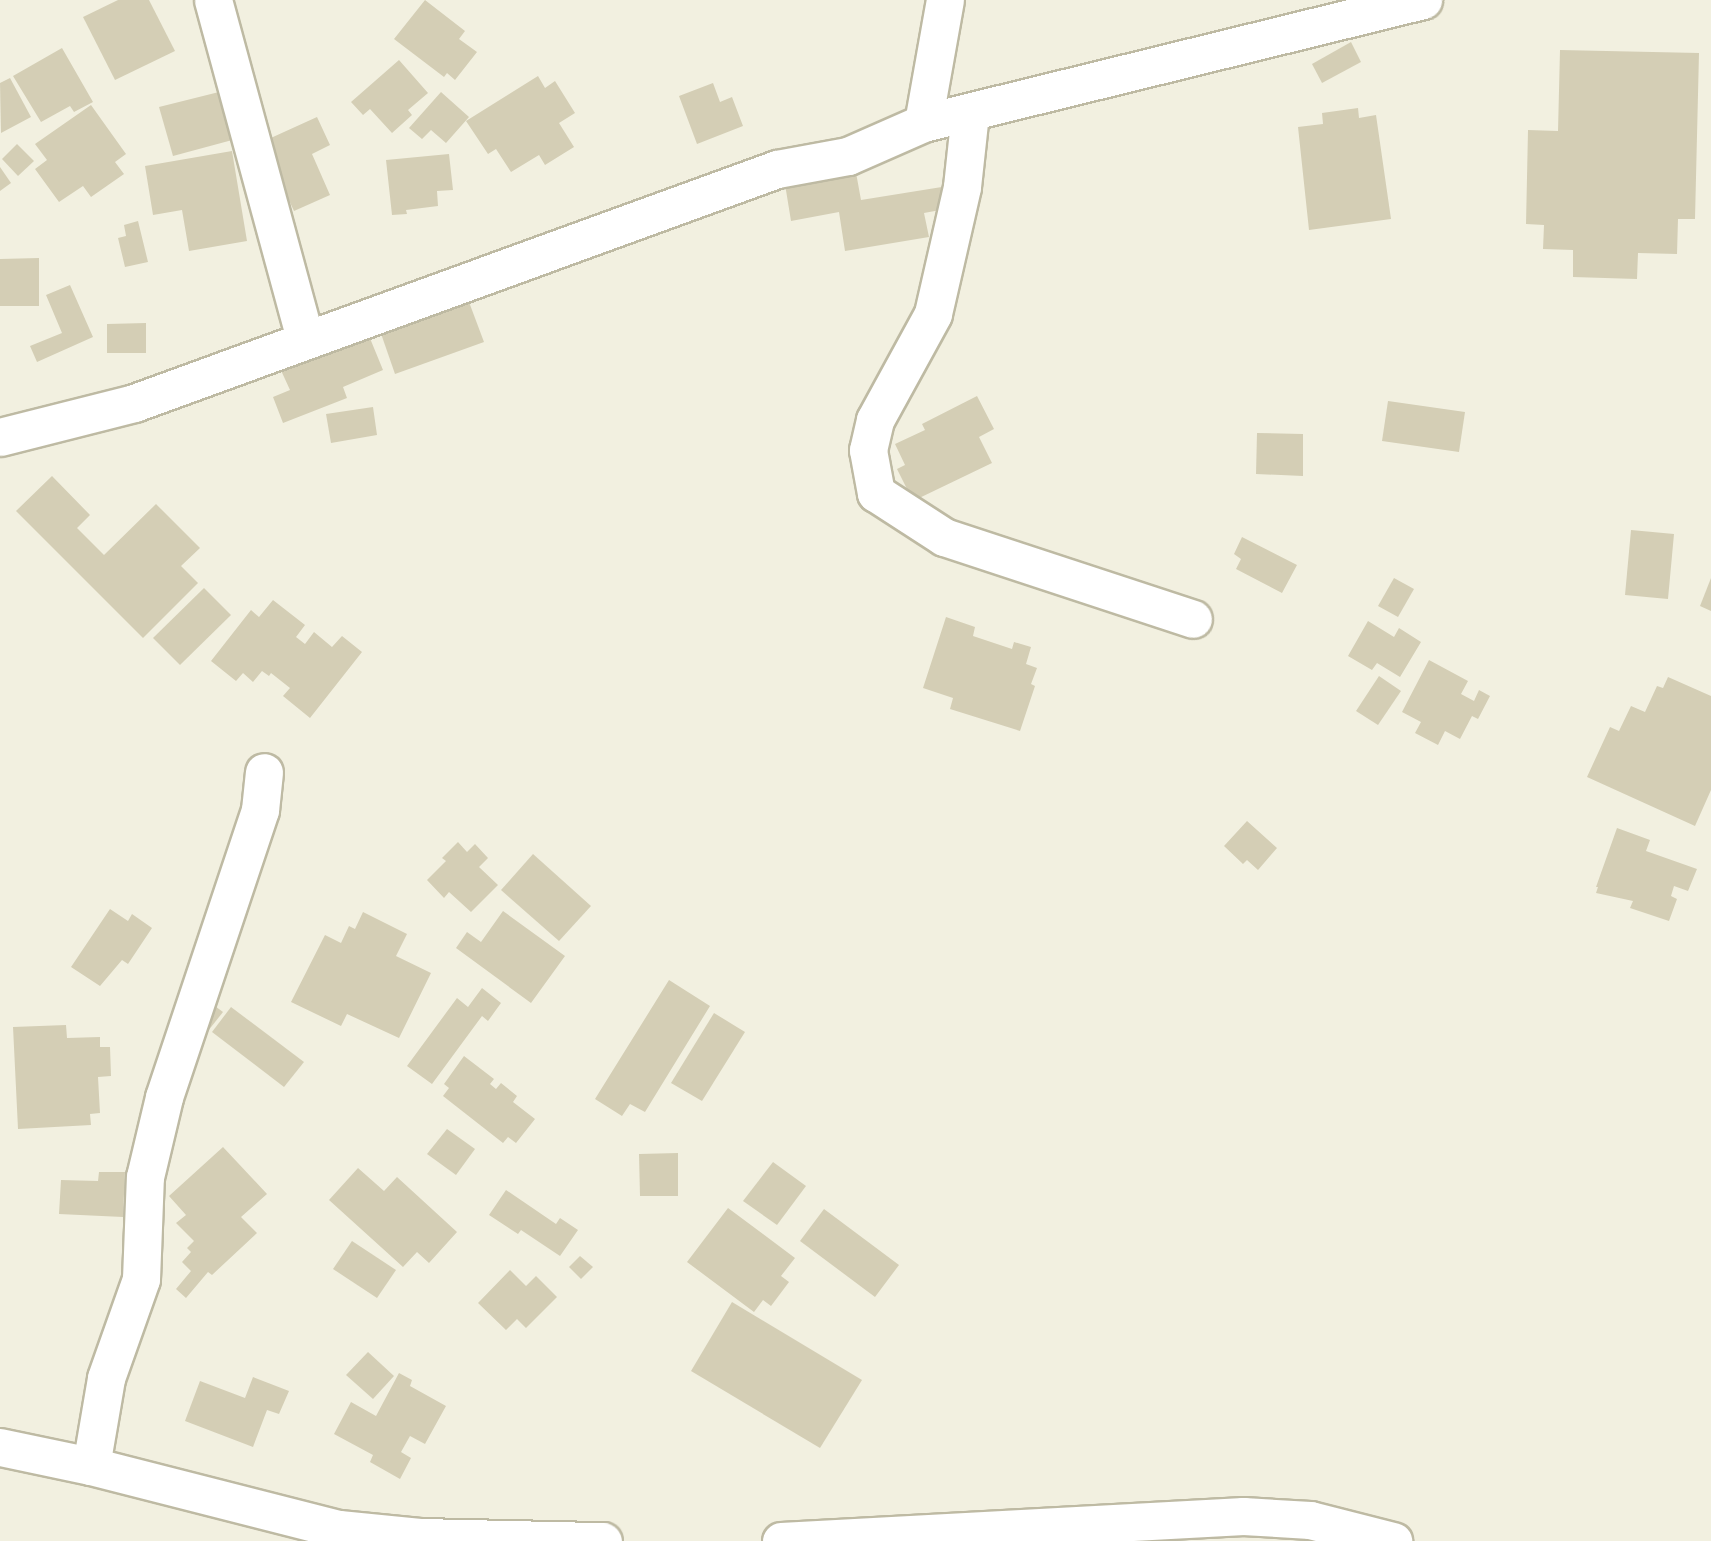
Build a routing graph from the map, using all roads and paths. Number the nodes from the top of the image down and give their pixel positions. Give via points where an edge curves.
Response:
1 (213, 0) edge
2 (945, 0) edge
3 (1423, 0) edge
4 (970, 113) junction
5 (923, 123) junction
6 (305, 338) junction
7 (0, 437) edge
8 (1193, 619) dead end
9 (264, 772) dead end
10 (0, 1447) edge
11 (91, 1466) junction
12 (603, 1541) edge
13 (781, 1541) edge
14 (1392, 1541) edge

1 - 6 street
2 - 5 street
3 - 4 street
4 - 5 street
4 - 8 street via 962,187 933,314 873,430 868,450 876,493 944,537
5 - 6 street via 848,156 777,169
6 - 7 street via 134,403
9 - 11 street via 260,810 164,1097 145,1177 141,1279 106,1378
10 - 11 street
11 - 12 street via 339,1529 420,1537
13 - 14 street via 1243,1516 1310,1520

